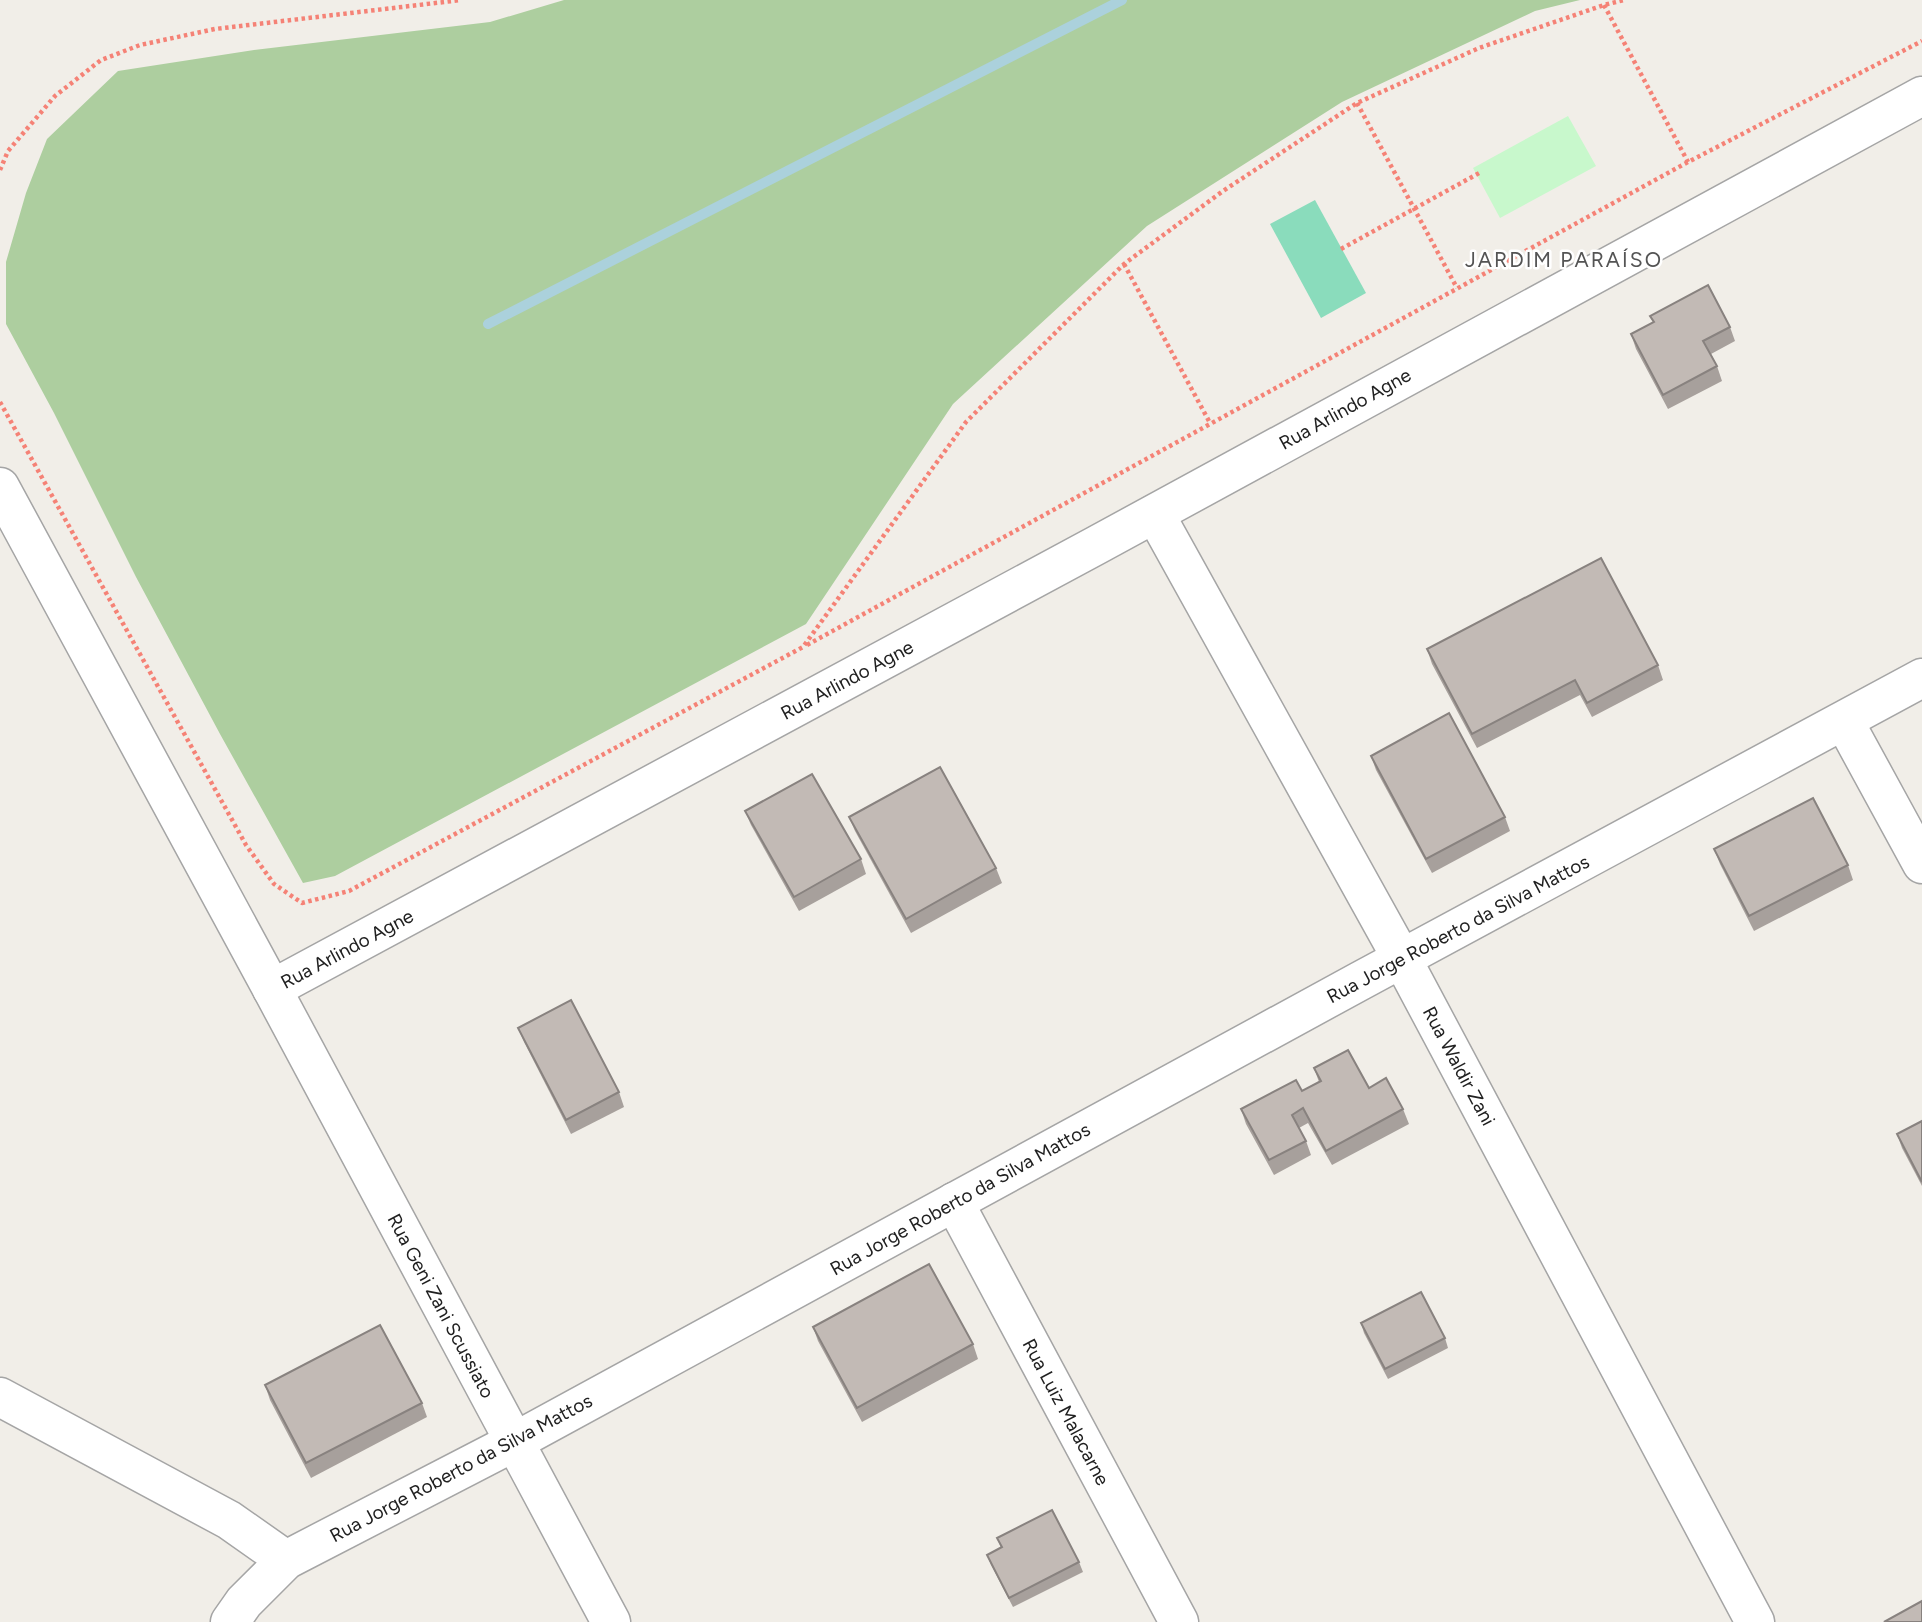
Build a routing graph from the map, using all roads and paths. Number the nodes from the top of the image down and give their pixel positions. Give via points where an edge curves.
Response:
1 (461, 0) edge
2 (1624, 0) edge
3 (1604, 5) junction
4 (1922, 41) edge
5 (1922, 96) edge
6 (1357, 103) junction
7 (1688, 162) junction
8 (0, 170) edge
9 (1480, 172) dead end
10 (1414, 209) junction
11 (1341, 248) dead end
12 (1124, 264) junction
13 (1457, 288) junction
14 (0, 402) edge
15 (1210, 423) junction
16 (0, 488) edge
17 (1155, 514) junction
18 (803, 647) junction
19 (1922, 678) edge
20 (1844, 720) junction
21 (1922, 864) edge
22 (1402, 959) junction
23 (272, 989) junction
24 (954, 1202) junction
25 (0, 1397) edge
26 (514, 1442) junction
27 (286, 1560) junction
28 (230, 1622) edge
29 (611, 1622) edge
30 (1179, 1622) edge
31 (1755, 1622) edge

1 - 8 path via 215,29 140,45 101,60 55,96 8,151
2 - 3 path
3 - 6 path via 1479,48
3 - 7 path
4 - 7 path
5 - 17 street, Rua Arlindo Agne
6 - 10 path
6 - 12 path via 1223,191
7 - 13 path
9 - 10 path
10 - 11 path
10 - 13 path
12 - 15 path
12 - 18 path via 966,422
13 - 15 path
14 - 18 path via 246,845 274,884 302,902 349,891
15 - 18 path
16 - 23 street, Rua Arlindo Agne
17 - 22 street, Rua Waldir Zani
17 - 23 street, Rua Arlindo Agne
19 - 20 street, Rua Jorge Roberto da Silva Mattos
20 - 21 street
20 - 22 street, Rua Jorge Roberto da Silva Mattos
22 - 24 street, Rua Jorge Roberto da Silva Mattos
22 - 31 street, Rua Waldir Zani
23 - 26 street, Rua Geni Zani Scussiato
24 - 26 street, Rua Jorge Roberto da Silva Mattos
24 - 30 street, Rua Luiz Malacarne
25 - 27 street via 229,1520
26 - 27 street, Rua Jorge Roberto da Silva Mattos
26 - 29 street, Rua Geni Zani Scussiato
27 - 28 street, Rua Jorge Roberto da Silva Mattos

